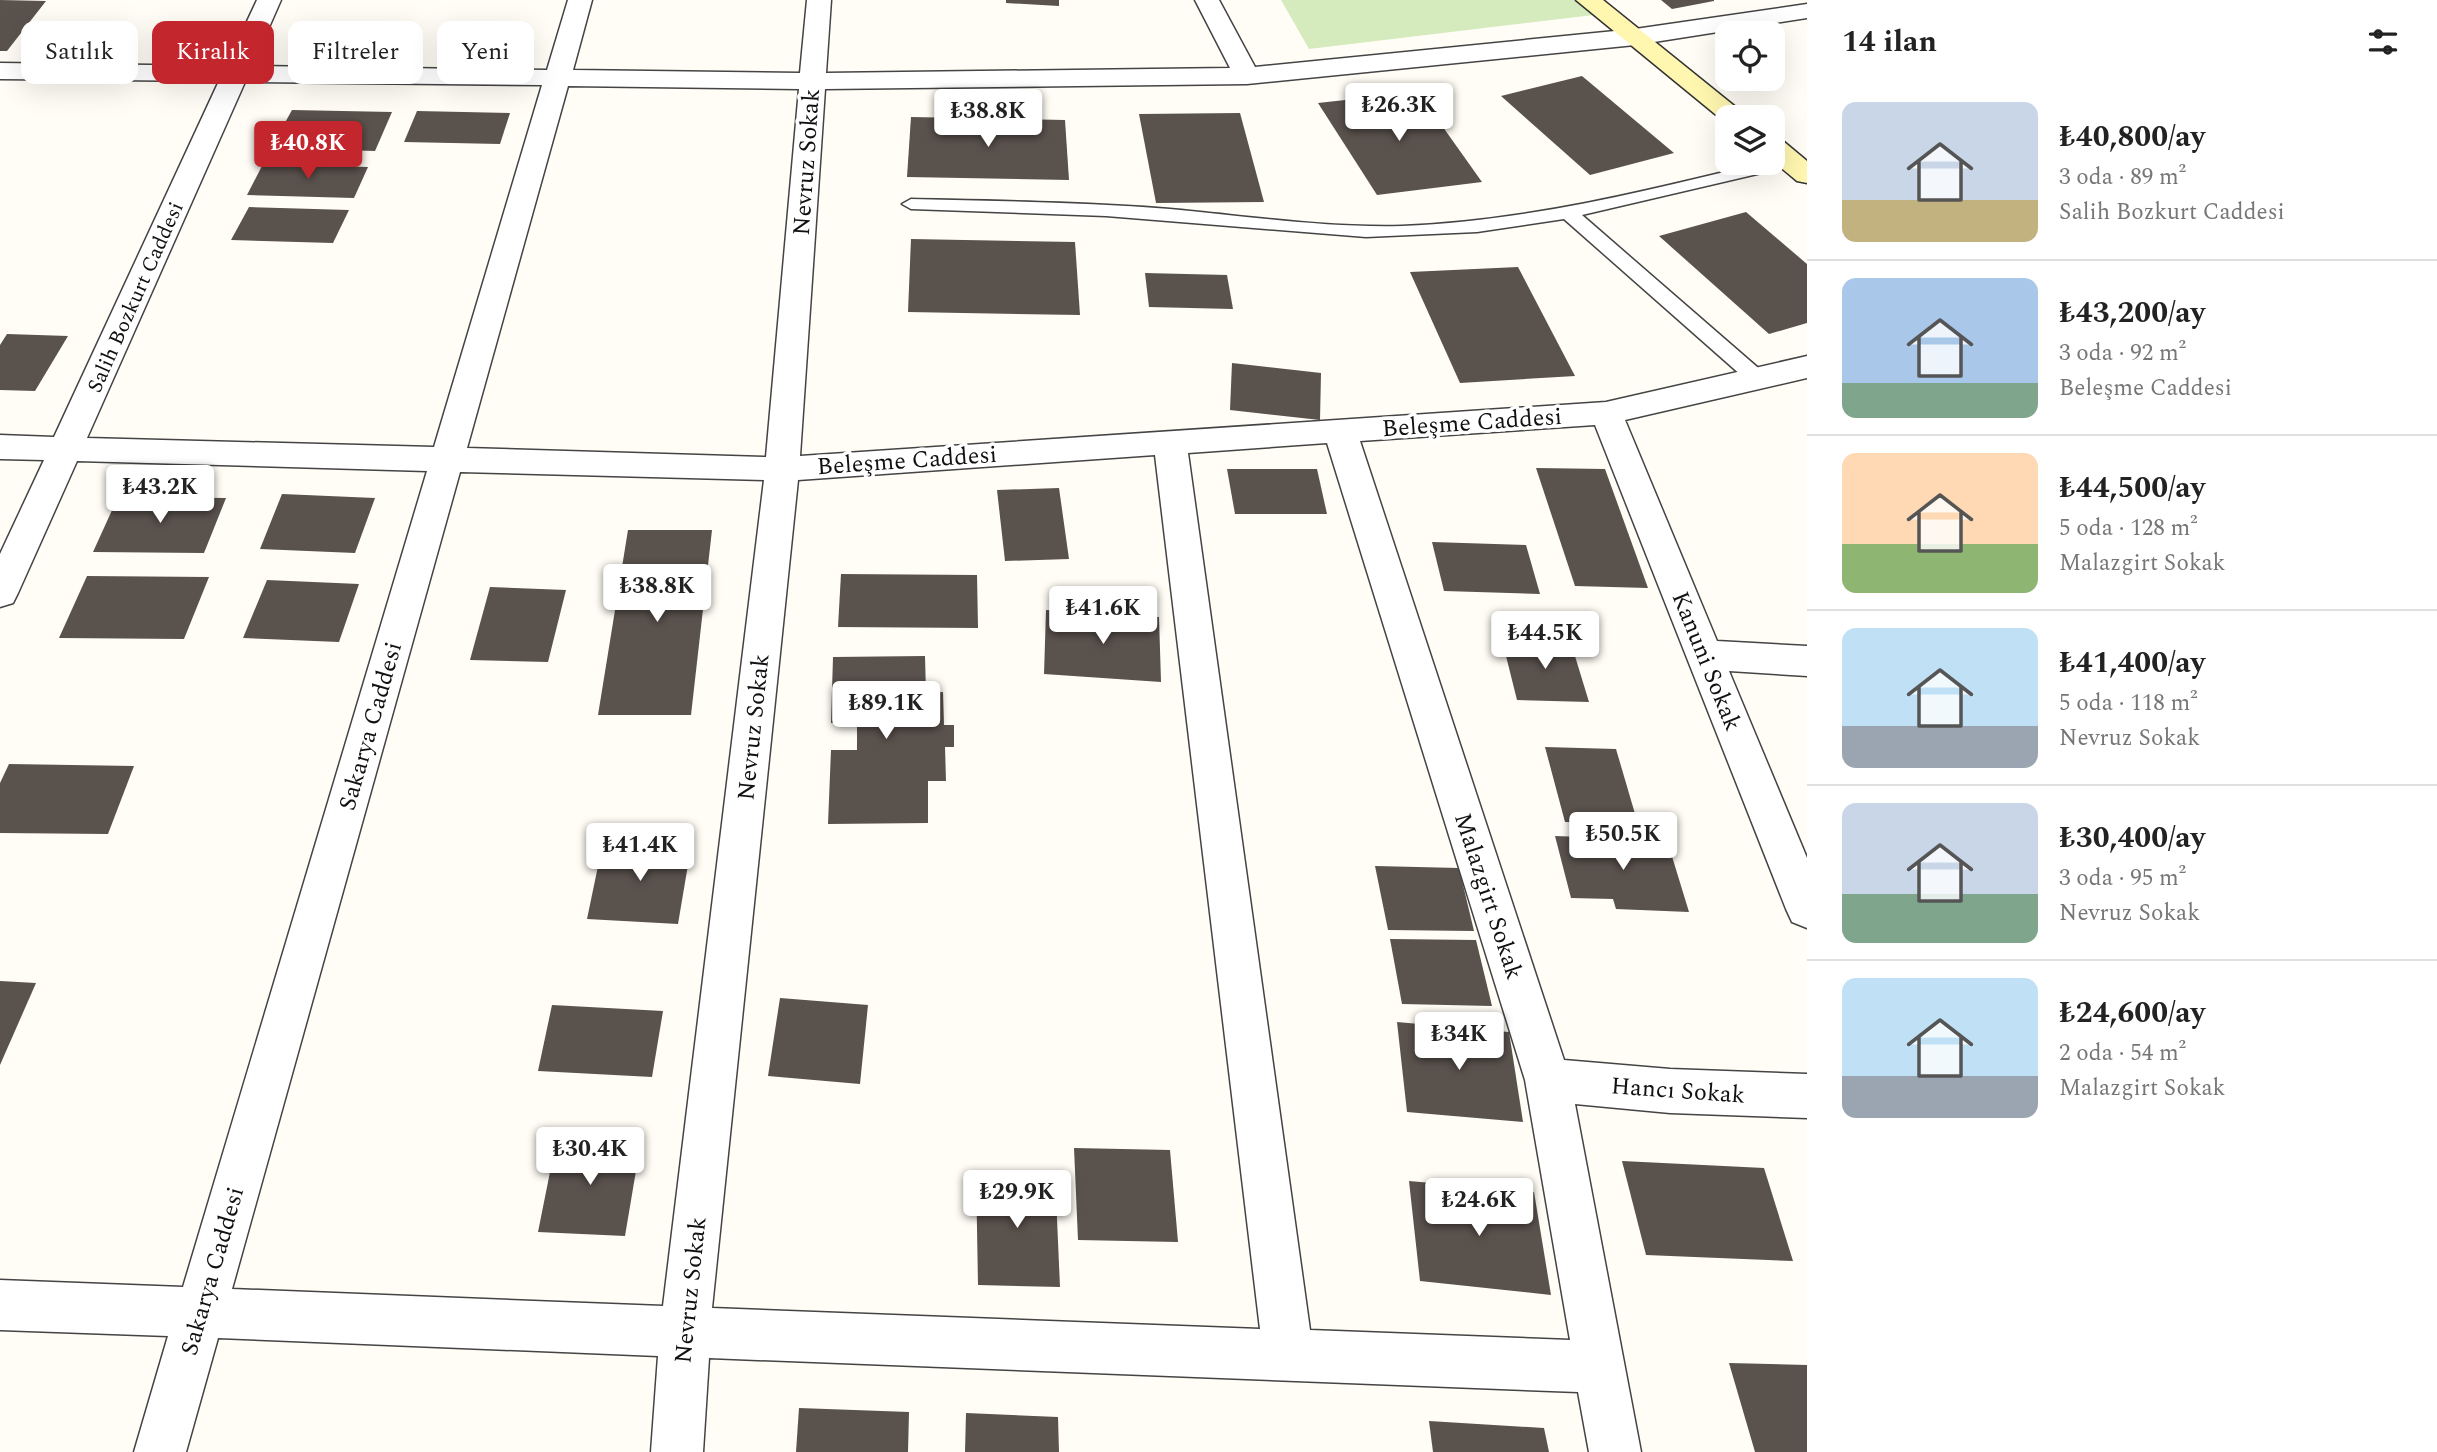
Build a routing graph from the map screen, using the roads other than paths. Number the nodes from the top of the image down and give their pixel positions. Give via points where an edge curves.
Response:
1 (269, 0) edge
2 (580, 0) edge
3 (819, 0) edge
4 (1207, 0) edge
5 (1588, 0) edge
6 (1807, 11) edge
7 (260, 21) edge
8 (1635, 37) junction
9 (0, 71) edge
10 (152, 73) edge
11 (274, 74) edge
12 (1247, 76) junction
13 (558, 78) junction
14 (812, 82) junction
15 (231, 84) edge
16 (1720, 105) edge
17 (1790, 161) edge
18 (911, 204) dead end
19 (1568, 214) junction
20 (1807, 367) edge
21 (1757, 378) junction
22 (1606, 413) junction
23 (1340, 431) junction
24 (1170, 443) junction
25 (0, 447) edge
26 (67, 449) junction
27 (448, 459) junction
28 (782, 468) junction
29 (0, 593) edge
30 (1704, 655) junction
31 (1807, 662) edge
32 (1807, 909) edge
33 (1548, 1080) junction
34 (1807, 1097) edge
35 (0, 1304) edge
36 (200, 1312) junction
37 (685, 1331) junction
38 (1288, 1356) junction
39 (1600, 1367) junction
40 (160, 1452) edge
41 (677, 1452) edge
42 (1615, 1452) edge

1 - 7 street, Salih Bozkurt Caddesi
2 - 13 street, Sakarya Caddesi
3 - 14 street, Nevruz Sokak
4 - 12 street
5 - 8 street
6 - 8 street
8 - 12 street
8 - 16 street
9 - 10 street
11 - 13 street
12 - 14 street
13 - 14 street
13 - 27 street, Sakarya Caddesi
14 - 28 street, Nevruz Sokak
15 - 26 street, Salih Bozkurt Caddesi
17 - 19 lane
18 - 19 lane via 1094,209 1376,232 1482,226
19 - 21 lane
20 - 21 street, Beleşme Caddesi
21 - 22 street, Beleşme Caddesi
22 - 23 street, Beleşme Caddesi
22 - 30 street, Kanuni Sokak
23 - 24 street, Beleşme Caddesi
23 - 33 street, Malazgirt Sokak
24 - 28 street, Beleşme Caddesi
24 - 38 street
25 - 26 street, Beleşme Caddesi
26 - 27 street, Beleşme Caddesi
26 - 29 street, Salih Bozkurt Caddesi
27 - 28 street, Beleşme Caddesi
27 - 36 street, Sakarya Caddesi
28 - 37 street, Nevruz Sokak
30 - 31 street
30 - 32 street, Kanuni Sokak
33 - 34 street, Hancı Sokak
33 - 39 street, Malazgirt Sokak
35 - 36 street
36 - 37 street
36 - 40 street, Sakarya Caddesi
37 - 38 street
37 - 41 street, Nevruz Sokak
38 - 39 street
39 - 42 street, Malazgirt Sokak

